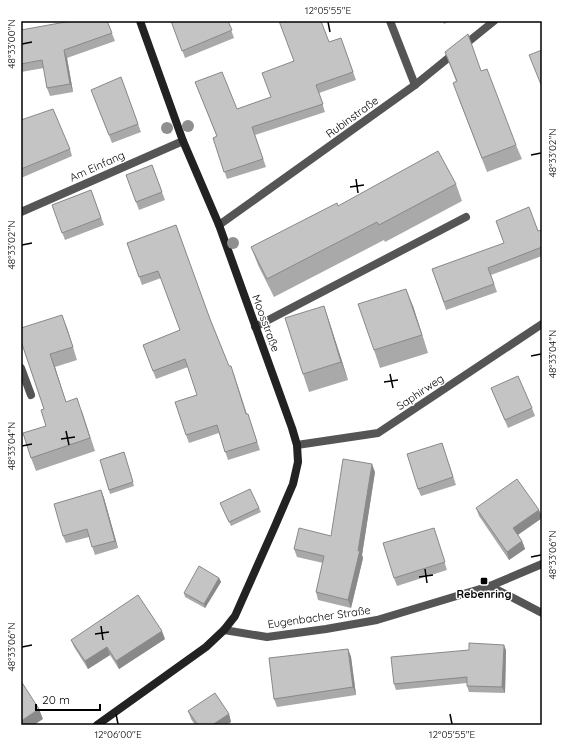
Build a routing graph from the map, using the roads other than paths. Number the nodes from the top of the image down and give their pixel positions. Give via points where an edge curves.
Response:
1 (140, 21) edge
2 (390, 21) edge
3 (494, 21) edge
4 (415, 85) junction
5 (183, 141) junction
6 (21, 212) edge
7 (466, 217) dead end
8 (219, 226) junction
9 (542, 324) edge
10 (255, 326) junction
11 (21, 368) edge
12 (31, 395) dead end
13 (297, 445) junction
14 (542, 564) edge
15 (490, 586) junction
16 (542, 613) edge
17 (224, 630) junction
18 (97, 725) edge

1 - 5 street, Moosstraße
2 - 4 street
3 - 4 street, Rubinstraße
4 - 8 street, Rubinstraße
5 - 6 street, Am Einfang
5 - 8 street, Moosstraße
7 - 10 street
8 - 10 street, Moosstraße
9 - 13 street, Saphirweg via 378,433
10 - 13 street, Moosstraße
11 - 12 street
13 - 17 street, Moosstraße via 298,462 293,484 235,616
14 - 15 street, Eugenbacher Straße
15 - 16 street
15 - 17 street, Eugenbacher Straße via 377,620 326,629 267,637
17 - 18 street via 206,647

